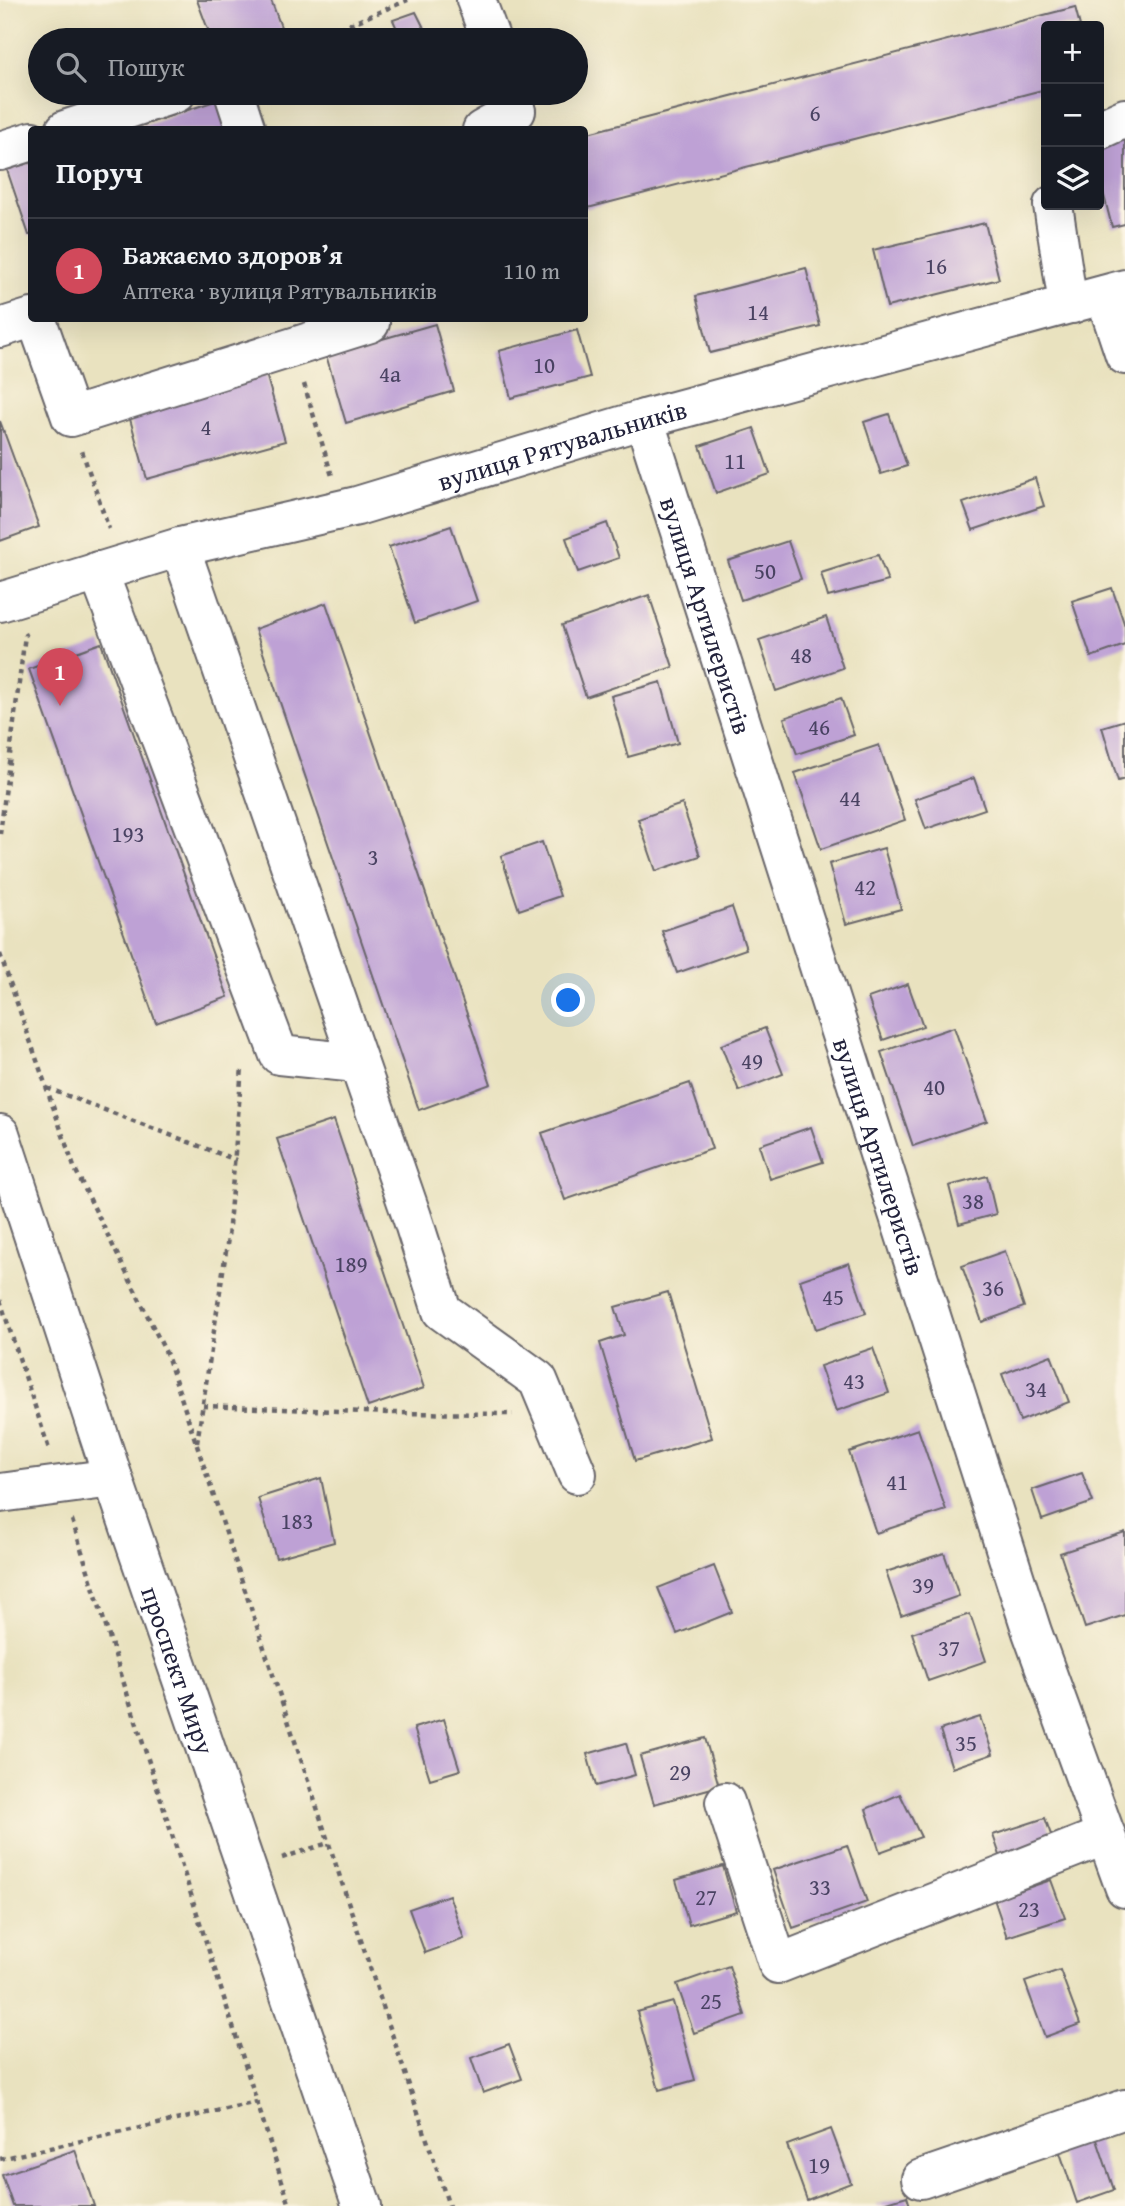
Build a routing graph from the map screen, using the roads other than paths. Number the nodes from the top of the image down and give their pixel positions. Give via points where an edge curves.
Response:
1 (476, 0) edge
2 (486, 28) edge
3 (140, 105) edge
4 (238, 105) edge
5 (514, 105) edge
6 (1125, 118) edge
7 (77, 126) edge
8 (245, 126) edge
9 (489, 126) edge
10 (1104, 128) edge
11 (28, 142) edge
12 (0, 151) edge
13 (1054, 210) edge
14 (1101, 296) edge
15 (28, 320) edge
16 (35, 322) edge
17 (370, 323) dead end
18 (0, 328) edge
19 (1125, 355) edge
20 (644, 419) junction
21 (180, 547) junction
22 (109, 568) junction
23 (0, 602) edge
24 (357, 1063) junction
25 (0, 1134) edge
26 (577, 1474) dead end
27 (113, 1478) junction
28 (0, 1493) edge
29 (725, 1802) dead end
30 (1106, 1835) junction
31 (1125, 1888) edge
32 (1125, 2109) edge
33 (921, 2179) dead end
34 (362, 2206) edge

1 - 2 street
3 - 7 street
4 - 8 street
5 - 9 street via 516,111
6 - 10 street
11 - 12 street
13 - 14 street via 1065,285
14 - 19 street
14 - 20 street, вулиця Рятувальників
15 - 18 street
16 - 17 street via 71,417
20 - 21 street, вулиця Рятувальників via 342,510
20 - 30 street, вулиця Артилеристів via 1032,1632
21 - 22 street, вулиця Рятувальників
21 - 24 street
22 - 23 street, вулиця Рятувальників
22 - 24 street via 279,1055
24 - 26 street via 442,1311 538,1380
25 - 27 street, проспект Миру
27 - 28 street
27 - 34 street, проспект Миру
29 - 30 street via 778,1964
30 - 31 street, вулиця Артилеристів
32 - 33 street

